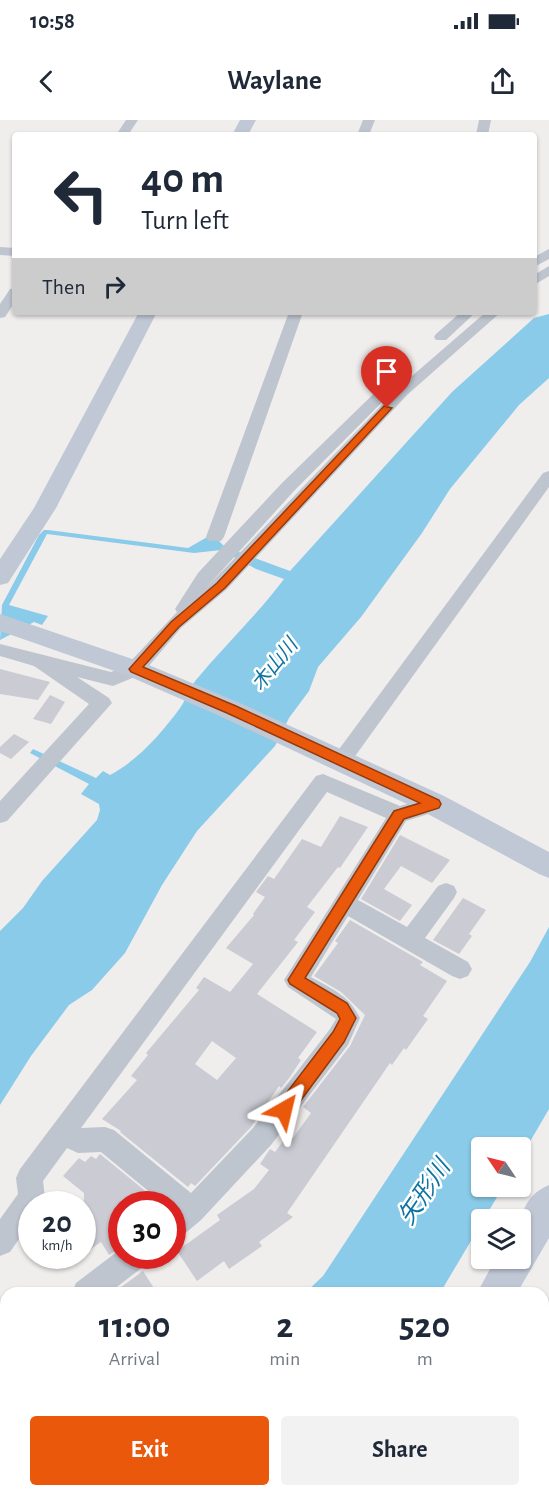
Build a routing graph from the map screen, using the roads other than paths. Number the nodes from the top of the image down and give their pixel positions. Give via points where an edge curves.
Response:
1 (12, 296) edge
2 (0, 314) edge
3 (146, 315) edge
4 (295, 315) edge
5 (466, 315) edge
6 (491, 315) edge
7 (549, 476) edge
8 (215, 537) dead end
9 (0, 577) edge
10 (0, 622) edge
11 (175, 624) junction
12 (0, 650) edge
13 (40, 661) junction
14 (135, 669) junction
15 (341, 760) junction
16 (434, 804) junction
17 (0, 815) edge
18 (399, 815) junction
19 (549, 866) edge
20 (446, 892) dead end
21 (344, 903) junction
22 (410, 941) junction
23 (460, 969) dead end
24 (63, 1131) junction
25 (156, 1191) edge
26 (549, 1203) edge
27 (186, 1214) edge
28 (531, 1234) edge
29 (0, 1242) edge
30 (117, 1269) edge
31 (510, 1269) edge
32 (94, 1287) edge
33 (500, 1287) edge

1 - 2 street
3 - 9 main road via 45,508
4 - 8 street
5 - 11 street via 288,487 204,577
6 - 11 street via 402,392 221,585
7 - 15 street
10 - 14 main road
11 - 14 street
12 - 13 street
13 - 14 street via 113,679
13 - 17 street via 102,703
14 - 15 main road
15 - 16 main road
16 - 18 street
16 - 19 main road
18 - 21 street
18 - 24 street via 323,782
20 - 22 street
21 - 22 street
21 - 27 street via 296,980 342,1008 348,1018 332,1046 242,1162
22 - 23 street
24 - 25 street via 78,1141 105,1139
24 - 29 street via 29,1178 32,1197
26 - 28 main road
30 - 32 street
31 - 33 main road

